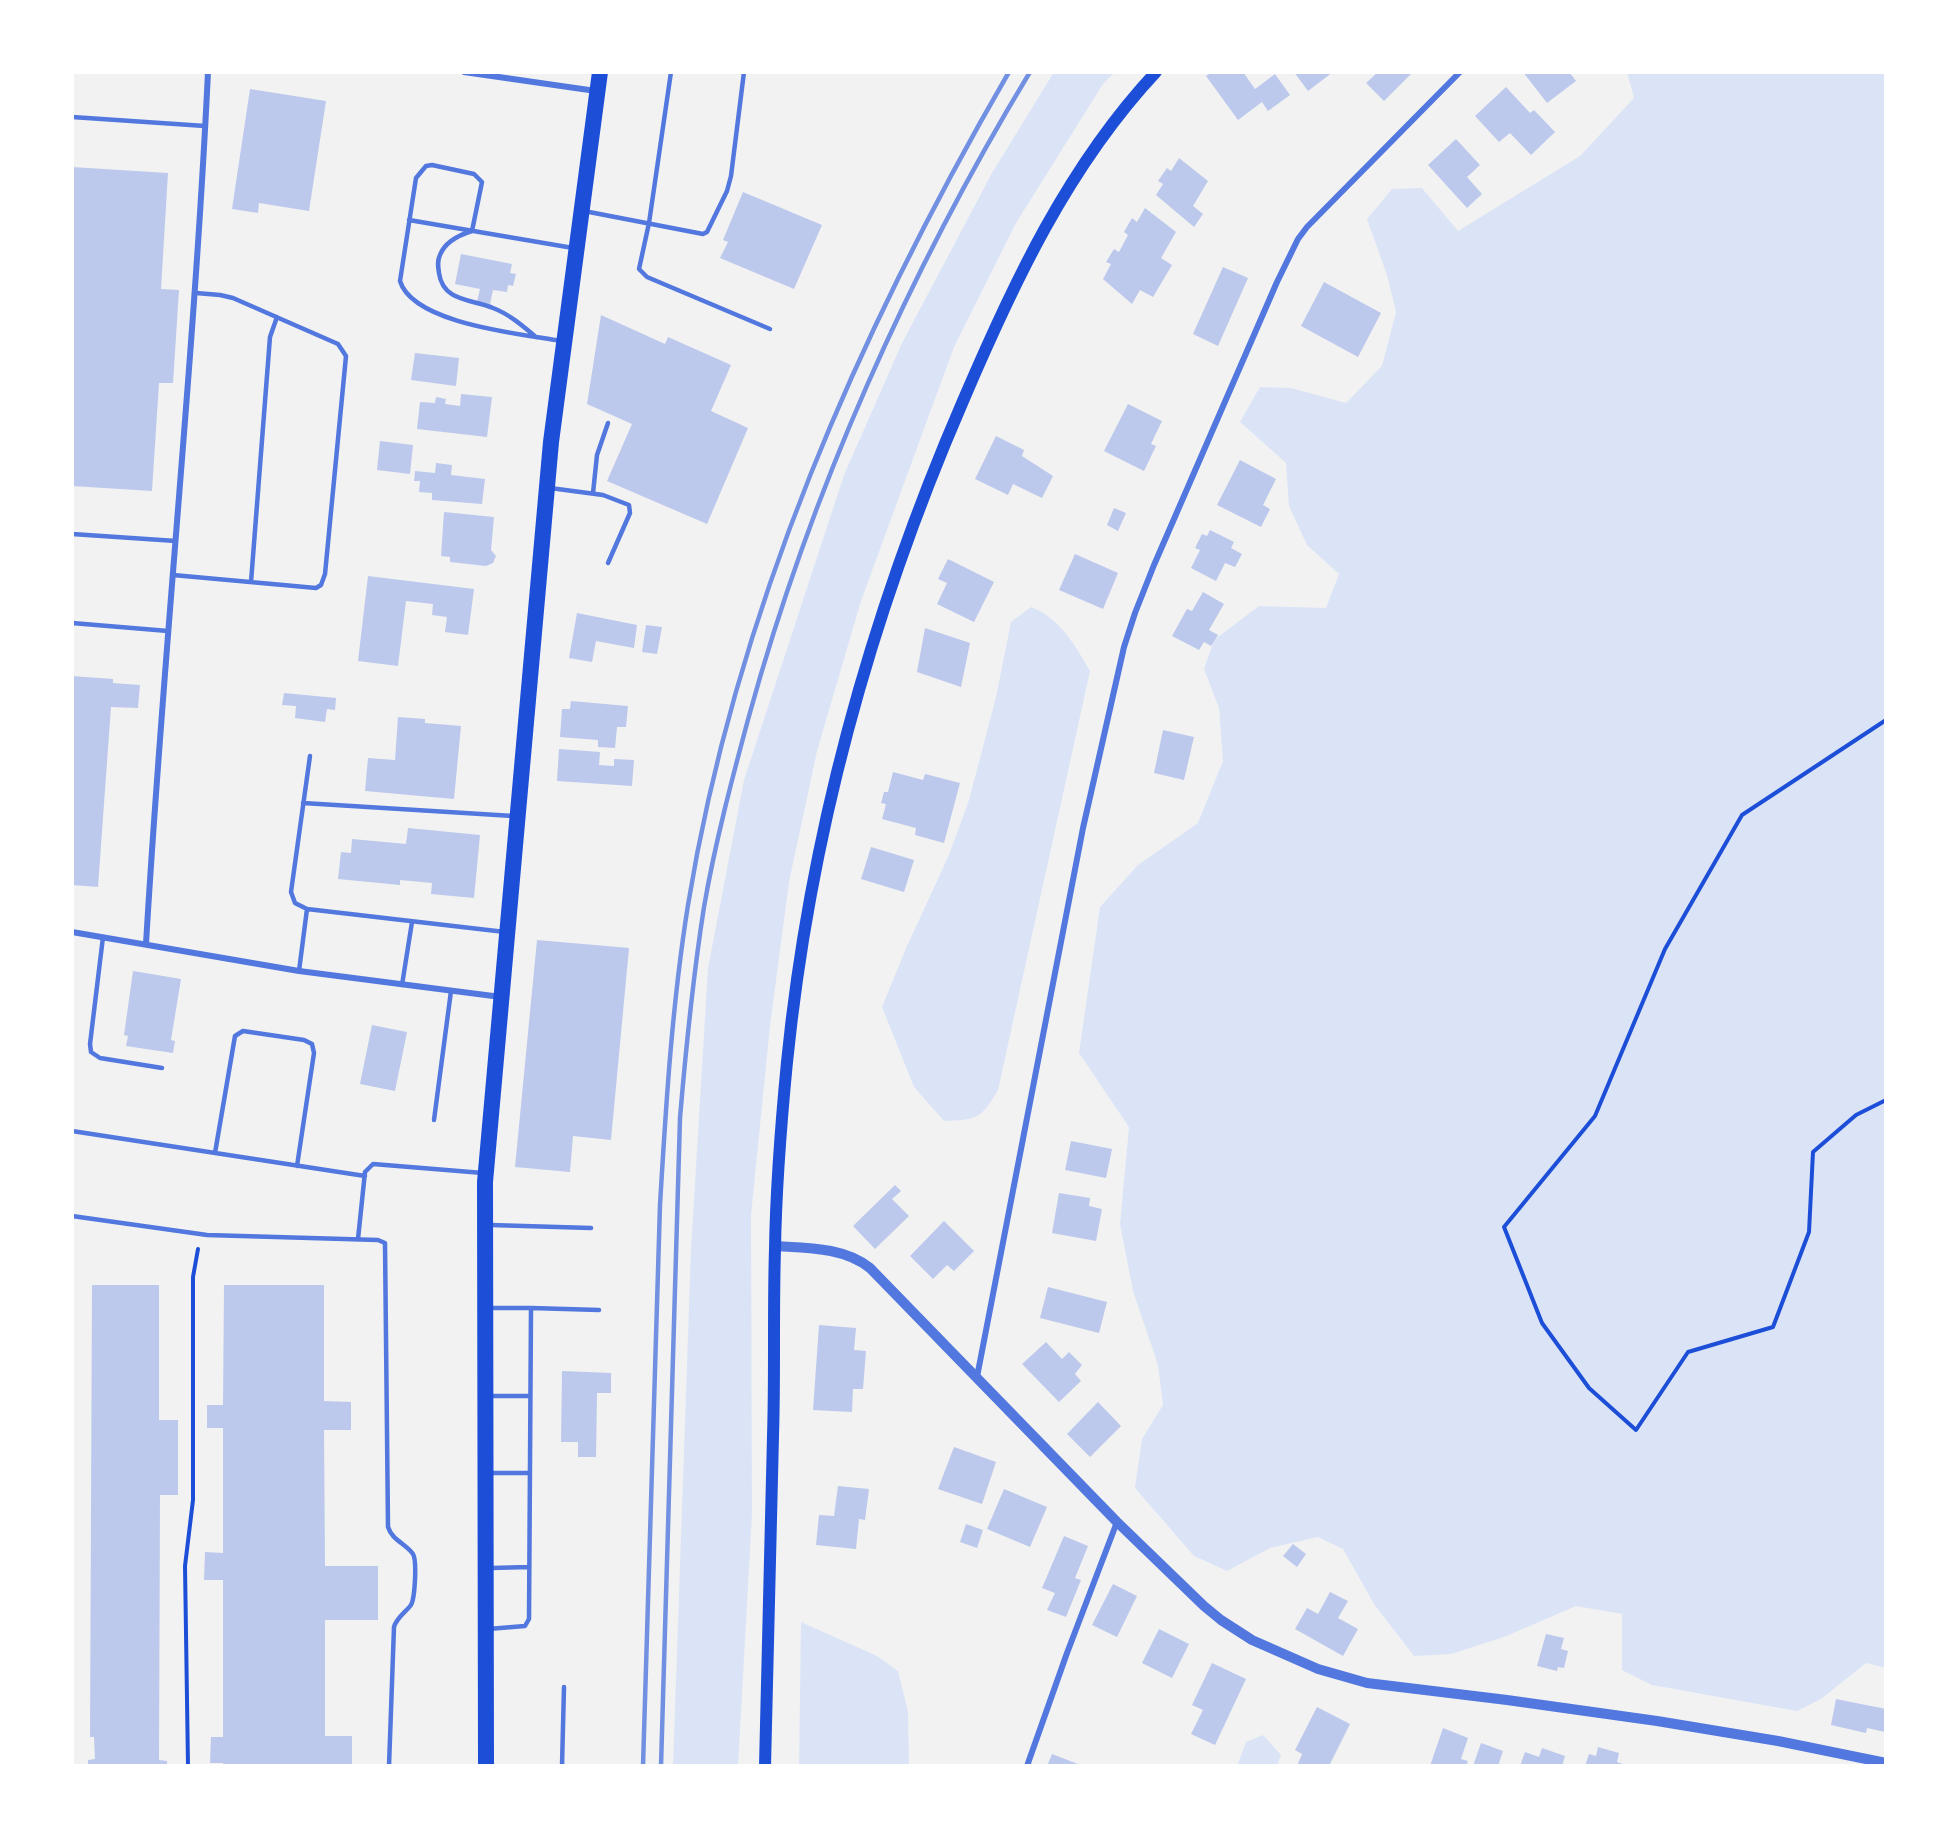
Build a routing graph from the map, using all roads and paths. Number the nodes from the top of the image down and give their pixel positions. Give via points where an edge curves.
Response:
1 (208, 72) edge
2 (464, 72) edge
3 (600, 72) edge
4 (671, 72) edge
5 (744, 72) edge
6 (1156, 72) edge
7 (1460, 72) edge
8 (597, 92) junction
9 (72, 117) edge
10 (205, 126) junction
11 (581, 211) junction
12 (410, 220) junction
13 (649, 223) junction
14 (472, 231) junction
15 (576, 249) junction
16 (196, 293) junction
17 (277, 317) junction
18 (770, 329) dead end
19 (536, 337) junction
20 (563, 341) junction
21 (608, 423) dead end
22 (547, 488) junction
23 (593, 493) junction
24 (72, 534) edge
25 (176, 541) junction
26 (608, 563) dead end
27 (173, 575) junction
28 (251, 582) junction
29 (72, 623) edge
30 (168, 631) junction
31 (1886, 720) edge
32 (310, 756) dead end
33 (303, 804) junction
34 (518, 816) junction
35 (307, 909) junction
36 (412, 922) junction
37 (72, 932) edge
38 (507, 932) junction
39 (103, 937) junction
40 (146, 944) junction
41 (299, 972) junction
42 (402, 985) junction
43 (451, 991) junction
44 (501, 997) junction
45 (162, 1068) dead end
46 (1886, 1100) edge
47 (434, 1120) dead end
48 (72, 1131) edge
49 (215, 1153) junction
50 (297, 1166) junction
51 (485, 1173) junction
52 (365, 1176) junction
53 (72, 1216) edge
54 (484, 1224) junction
55 (591, 1228) dead end
56 (200, 1234) junction
57 (358, 1239) junction
58 (775, 1246) junction
59 (484, 1308) junction
60 (531, 1308) junction
61 (599, 1310) dead end
62 (977, 1377) junction
63 (484, 1396) junction
64 (530, 1396) junction
65 (485, 1473) junction
66 (530, 1473) junction
67 (1117, 1522) junction
68 (530, 1567) junction
69 (485, 1568) junction
70 (485, 1629) junction
71 (564, 1687) dead end
72 (1886, 1763) edge
73 (189, 1766) edge
74 (389, 1766) edge
75 (486, 1766) edge
76 (562, 1766) edge
77 (765, 1766) edge
78 (1027, 1766) edge

1 - 10 street
2 - 8 street
3 - 8 highway
4 - 13 lane
5 - 13 lane via 733,169 710,228 703,234
6 - 58 main road via 1079,170 1020,278 947,437 884,607 841,757 809,912 787,1062
7 - 62 street via 1298,239 1135,613 1114,684 1083,828
8 - 11 highway
9 - 10 lane
10 - 16 street
11 - 13 lane
11 - 15 highway
12 - 14 lane
12 - 14 lane via 416,178 421,170 432,165 474,174 482,182
12 - 19 lane via 400,281 408,294 447,318
13 - 18 lane via 640,260 643,274
14 - 15 lane
14 - 19 lane via 452,239 441,252 439,276 444,288 460,300 493,308
15 - 20 highway
16 - 17 lane via 228,296
16 - 25 street
17 - 28 lane via 270,337
17 - 28 lane via 338,344 346,356 326,574 316,588
19 - 20 lane
20 - 22 highway
21 - 23 lane via 597,455
22 - 23 lane
22 - 34 highway
23 - 26 lane via 629,506 630,510
24 - 25 lane
25 - 27 street
27 - 28 lane
27 - 30 street
29 - 30 lane
30 - 40 street
31 - 46 path via 1742,815 1665,949 1594,1116 1504,1227 1542,1323 1589,1388 1636,1430 1688,1352 1773,1327 1809,1232 1813,1152 1856,1115
32 - 33 lane
33 - 34 lane
33 - 35 lane via 291,892 295,903
34 - 38 highway
35 - 36 lane
35 - 41 lane
36 - 38 lane
36 - 42 lane
37 - 39 street
38 - 44 highway
39 - 40 street
39 - 45 lane via 91,1052 100,1058
40 - 41 street
41 - 42 street
42 - 43 street
43 - 44 street
43 - 47 lane
44 - 51 highway
48 - 49 lane
49 - 50 lane
49 - 50 lane via 235,1036 243,1030 312,1044 314,1053
50 - 52 lane
51 - 52 lane via 377,1164 368,1168
51 - 54 highway
52 - 57 lane
53 - 56 lane
54 - 55 lane
54 - 59 highway
56 - 57 lane
56 - 73 path via 193,1278 192,1510 185,1566
57 - 74 lane via 383,1241 386,1250 387,1527 415,1559 413,1601 394,1627
58 - 62 street via 834,1252 861,1261
58 - 77 main road
59 - 60 lane
59 - 63 highway
60 - 61 lane
60 - 64 lane
62 - 67 street
63 - 64 lane
63 - 65 highway
64 - 66 lane
65 - 66 lane
65 - 69 highway
66 - 68 lane
67 - 72 street via 1204,1606 1237,1631 1343,1677 1657,1721
67 - 78 street
68 - 69 lane
68 - 70 lane via 527,1624
69 - 70 highway
70 - 75 highway
71 - 76 lane

